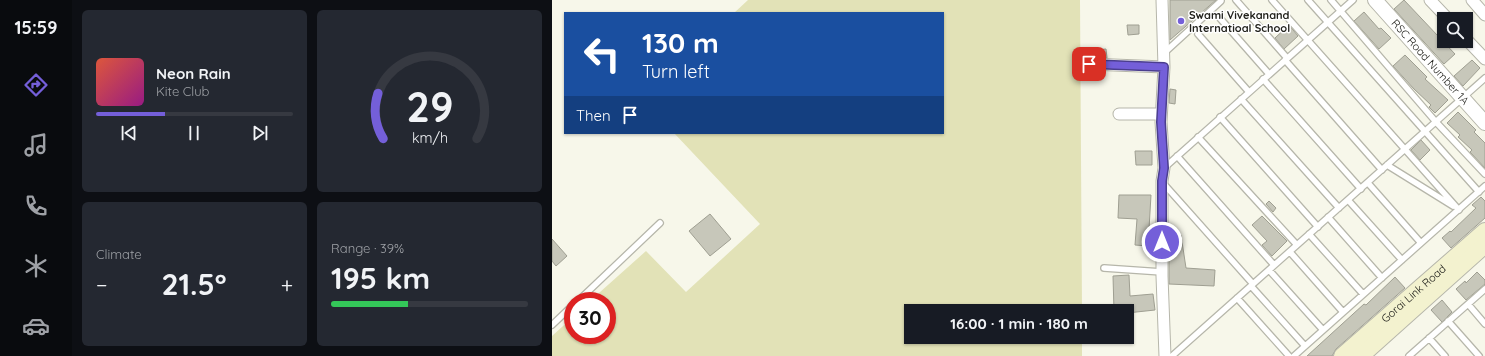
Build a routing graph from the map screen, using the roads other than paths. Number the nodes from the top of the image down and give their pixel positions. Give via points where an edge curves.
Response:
1 (1162, 0) edge
2 (1220, 0) edge
3 (1236, 0) edge
4 (1272, 0) edge
5 (1308, 0) edge
6 (1330, 0) edge
7 (1353, 0) edge
8 (1375, 0) edge
9 (1430, 0) edge
10 (1472, 0) edge
11 (1340, 11) junction
12 (1441, 12) edge
13 (1485, 15) edge
14 (1218, 16) dead end
15 (1328, 22) junction
16 (1198, 34) dead end
17 (1308, 40) junction
18 (1473, 46) edge
19 (1163, 54) junction
20 (1286, 59) junction
21 (1485, 59) edge
22 (1089, 64) dead end
23 (1164, 67) junction
24 (1269, 74) junction
25 (1485, 78) edge
26 (1263, 79) junction
27 (1249, 92) junction
28 (1463, 98) junction
29 (1241, 99) junction
30 (1119, 114) dead end
31 (1161, 114) junction
32 (1220, 118) junction
33 (1436, 122) junction
34 (1485, 124) edge
35 (1425, 131) junction
36 (1198, 137) junction
37 (1405, 149) junction
38 (1177, 156) junction
39 (1387, 165) junction
40 (1164, 168) junction
41 (1382, 170) junction
42 (1485, 174) edge
43 (1162, 181) junction
44 (1368, 182) junction
45 (1485, 186) edge
46 (1361, 189) junction
47 (1479, 192) junction
48 (1348, 200) junction
49 (1338, 208) junction
50 (1459, 210) junction
51 (1328, 217) junction
52 (660, 223) dead end
53 (1318, 227) junction
54 (1485, 231) edge
55 (1310, 234) junction
56 (1421, 243) junction
57 (1297, 245) junction
58 (1485, 246) edge
59 (1290, 252) junction
60 (1402, 260) junction
61 (1274, 265) junction
62 (1104, 268) dead end
63 (1270, 270) junction
64 (1162, 272) junction
65 (1382, 278) junction
66 (1252, 285) junction
67 (1485, 289) edge
68 (587, 292) edge
69 (1363, 294) junction
70 (1237, 298) junction
71 (1468, 304) junction
72 (1344, 312) junction
73 (564, 314) edge
74 (1448, 321) junction
75 (1485, 324) edge
76 (552, 325) edge
77 (1323, 330) junction
78 (1429, 338) junction
79 (1305, 346) junction
80 (1165, 356) edge
81 (1172, 356) edge
82 (1289, 356) edge
83 (1294, 356) edge
84 (1342, 356) edge
85 (1360, 356) edge
86 (1410, 356) edge
87 (1445, 356) edge
88 (1479, 356) edge

1 - 19 street
2 - 19 lane
3 - 20 lane
4 - 17 lane
5 - 15 lane
6 - 11 lane
7 - 11 lane
8 - 28 street, RSC Road Number 1A
9 - 12 street
10 - 13 street
11 - 15 lane
11 - 33 lane
14 - 24 lane
15 - 17 lane
15 - 35 lane
16 - 27 lane
17 - 20 lane
17 - 37 lane
18 - 21 street
19 - 23 street
20 - 24 lane
20 - 41 lane
22 - 23 street
23 - 31 street
24 - 26 lane
25 - 28 lane
26 - 27 lane
26 - 46 lane
27 - 29 lane
28 - 33 lane
28 - 34 street, RSC Road Number 1A
29 - 32 lane
29 - 49 lane
30 - 31 street
31 - 40 street
32 - 36 lane
32 - 53 lane
33 - 35 lane
33 - 42 lane
35 - 37 lane
35 - 47 lane
36 - 38 lane
36 - 57 lane
37 - 39 lane
37 - 50 lane
38 - 40 lane
38 - 61 lane
39 - 41 lane
39 - 50 lane
40 - 43 street
41 - 44 lane
43 - 64 street
43 - 66 lane
44 - 46 lane
44 - 56 lane
45 - 47 lane
46 - 48 lane
47 - 50 lane
48 - 49 lane
48 - 60 lane
49 - 51 lane
50 - 56 lane
51 - 53 lane
51 - 65 lane
52 - 68 lane
53 - 55 lane
54 - 84 main road, Gorai Link Road
55 - 57 lane
55 - 69 lane
56 - 60 lane
57 - 59 lane
58 - 85 main road, Gorai Link Road
59 - 61 lane
59 - 72 lane
60 - 65 lane
61 - 63 lane
62 - 64 lane
63 - 66 lane
63 - 77 lane
64 - 80 street
65 - 69 lane
66 - 70 lane
66 - 79 lane
67 - 71 lane
69 - 72 lane
70 - 81 lane
70 - 82 lane
71 - 74 lane
71 - 75 lane
72 - 77 lane
73 - 76 lane
74 - 78 lane
74 - 88 lane
77 - 79 lane
78 - 86 lane
78 - 87 lane
79 - 83 lane

